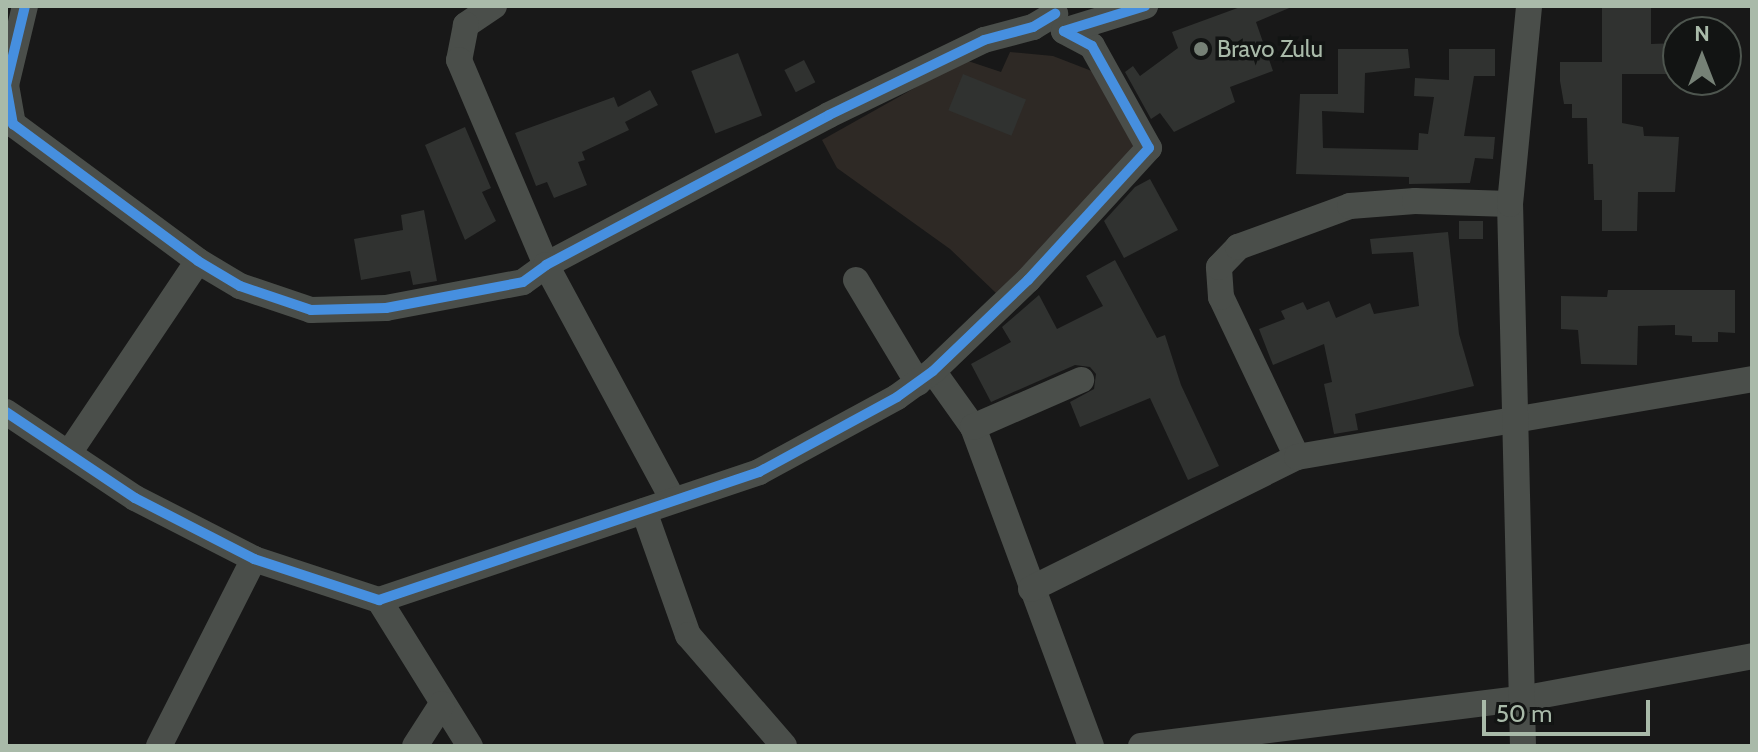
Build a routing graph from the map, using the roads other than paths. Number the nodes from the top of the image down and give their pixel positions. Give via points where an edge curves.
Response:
1 (25, 6) edge
2 (494, 6) edge
3 (1145, 6) edge
4 (1529, 6) edge
5 (1057, 17) edge
6 (1510, 204) junction
7 (198, 261) junction
8 (546, 265) junction
9 (856, 280) dead end
10 (926, 377) junction
11 (1752, 379) edge
12 (1081, 380) dead end
13 (6, 412) edge
14 (1514, 419) junction
15 (973, 427) junction
16 (69, 453) junction
17 (1297, 457) junction
18 (673, 500) junction
19 (644, 511) junction
20 (254, 559) junction
21 (1031, 589) junction
22 (379, 600) junction
23 (1752, 656) edge
24 (1521, 699) junction
25 (442, 704) junction
26 (159, 746) edge
27 (415, 746) edge
28 (470, 746) edge
29 (784, 746) edge
30 (1091, 746) edge
31 (1141, 746) edge
32 (1523, 746) edge

1 - 7 street via 6,85 13,124
2 - 8 street via 466,25 459,60
3 - 5 street
4 - 6 street
5 - 8 street via 984,40 829,115
5 - 10 street via 1092,46 1149,148 1028,280
6 - 14 street
6 - 17 street via 1415,201 1350,206 1238,247 1219,267 1221,297
7 - 8 street via 240,286 311,310 386,308 523,282
7 - 16 street
8 - 18 street
9 - 10 street via 889,342
10 - 15 street
10 - 18 street via 759,472
11 - 14 street
12 - 15 street
13 - 16 street
14 - 17 street
14 - 24 street
15 - 21 street
16 - 20 street via 135,498
17 - 21 street
18 - 19 street
19 - 22 street
19 - 29 street via 688,635
20 - 22 street
20 - 26 street
21 - 30 street
22 - 25 street
23 - 24 street
24 - 31 street
24 - 32 street
25 - 27 street
25 - 28 street

